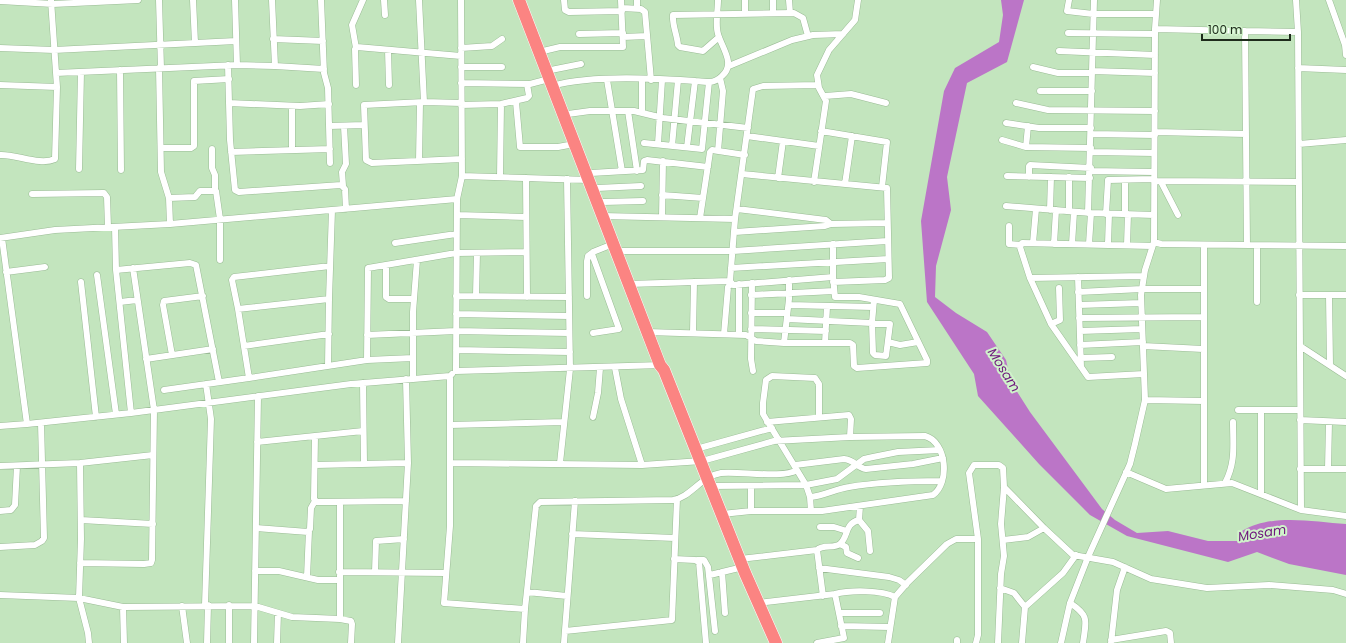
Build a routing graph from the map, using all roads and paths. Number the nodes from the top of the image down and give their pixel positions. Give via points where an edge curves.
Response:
1 (138, 0) edge
2 (159, 0) edge
3 (193, 0) edge
4 (235, 0) edge
5 (272, 0) edge
6 (321, 0) edge
7 (363, 0) edge
8 (384, 0) edge
9 (419, 0) edge
10 (461, 0) edge
11 (518, 0) edge
12 (525, 0) edge
13 (564, 0) edge
14 (621, 0) edge
15 (637, 0) edge
16 (718, 0) edge
17 (745, 0) edge
18 (773, 0) edge
19 (789, 0) edge
20 (858, 0) edge
21 (1069, 0) edge
22 (1094, 0) edge
23 (1157, 0) edge
24 (1296, 0) edge
25 (1329, 0) edge
26 (0, 1) edge
27 (51, 2) edge
28 (637, 8) junction
29 (622, 10) junction
30 (773, 13) junction
31 (790, 13) junction
32 (385, 14) dead end
33 (718, 14) junction
34 (745, 14) junction
35 (1093, 14) junction
36 (1156, 14) junction
37 (1155, 31) junction
38 (1246, 31) junction
39 (1298, 32) junction
40 (1068, 33) dead end
41 (579, 34) dead end
42 (843, 34) junction
43 (1093, 34) junction
44 (623, 35) junction
45 (647, 36) junction
46 (808, 36) junction
47 (720, 37) junction
48 (273, 39) junction
49 (502, 39) dead end
50 (236, 41) junction
51 (323, 41) junction
52 (195, 43) junction
53 (160, 45) junction
54 (0, 48) edge
55 (356, 48) junction
56 (461, 48) junction
57 (54, 50) junction
58 (388, 50) junction
59 (542, 51) junction
60 (1059, 51) dead end
61 (421, 52) junction
62 (1093, 53) junction
63 (1155, 55) junction
64 (1346, 55) edge
65 (461, 56) junction
66 (581, 64) dead end
67 (228, 65) junction
68 (237, 65) junction
69 (275, 66) junction
70 (729, 66) junction
71 (461, 67) junction
72 (502, 67) dead end
73 (1033, 67) dead end
74 (160, 68) junction
75 (1298, 68) junction
76 (324, 69) junction
77 (120, 70) junction
78 (1346, 70) edge
79 (81, 72) junction
80 (1092, 72) junction
81 (56, 73) junction
82 (1155, 73) junction
83 (720, 78) junction
84 (228, 79) junction
85 (552, 80) junction
86 (608, 80) junction
87 (642, 80) junction
88 (651, 80) junction
89 (662, 80) junction
90 (678, 80) junction
91 (695, 81) junction
92 (709, 82) junction
93 (461, 83) junction
94 (527, 84) junction
95 (0, 85) edge
96 (356, 85) dead end
97 (389, 85) dead end
98 (818, 85) junction
99 (57, 87) junction
100 (1040, 91) dead end
101 (1092, 92) junction
102 (825, 96) junction
103 (422, 102) junction
104 (516, 102) junction
105 (229, 103) junction
106 (886, 103) dead end
107 (1016, 103) dead end
108 (329, 104) junction
109 (462, 104) junction
110 (501, 104) junction
111 (292, 106) junction
112 (1092, 110) junction
113 (612, 111) junction
114 (628, 111) junction
115 (1155, 111) junction
116 (642, 112) junction
117 (568, 114) junction
118 (660, 117) junction
119 (675, 120) junction
120 (690, 121) junction
121 (704, 123) junction
122 (1006, 123) dead end
123 (364, 125) junction
124 (720, 125) junction
125 (329, 126) junction
126 (344, 126) junction
127 (1028, 126) junction
128 (748, 128) junction
129 (821, 131) junction
130 (1092, 131) junction
131 (1155, 134) junction
132 (1246, 134) junction
133 (747, 136) junction
134 (852, 136) junction
135 (1002, 140) dead end
136 (1346, 140) edge
137 (783, 141) junction
138 (644, 143) dead end
139 (574, 144) junction
140 (658, 144) junction
141 (1299, 144) junction
142 (672, 146) junction
143 (819, 146) junction
144 (1026, 147) junction
145 (161, 148) junction
146 (687, 148) junction
147 (212, 149) dead end
148 (330, 149) junction
149 (292, 150) junction
150 (1091, 150) junction
151 (718, 151) junction
152 (231, 152) junction
153 (1154, 152) junction
154 (745, 154) junction
155 (0, 155) edge
156 (462, 159) junction
157 (419, 161) junction
158 (663, 161) junction
159 (330, 163) dead end
160 (708, 166) junction
161 (79, 169) dead end
162 (121, 170) dead end
163 (622, 171) junction
164 (637, 171) junction
165 (1090, 172) junction
166 (1154, 172) junction
167 (742, 174) junction
168 (462, 176) junction
169 (1007, 176) dead end
170 (500, 177) junction
171 (1029, 177) junction
172 (1051, 177) junction
173 (1069, 177) junction
174 (526, 178) junction
175 (778, 178) junction
176 (567, 179) junction
177 (592, 180) junction
178 (1125, 180) junction
179 (1154, 180) junction
180 (814, 182) junction
181 (1161, 182) junction
182 (1299, 182) junction
183 (1247, 183) junction
184 (845, 184) junction
185 (343, 186) junction
186 (641, 186) dead end
187 (882, 187) junction
188 (215, 190) junction
189 (32, 194) dead end
190 (662, 195) junction
191 (169, 198) junction
192 (703, 198) junction
193 (457, 199) junction
194 (643, 201) dead end
195 (603, 202) junction
196 (1006, 206) dead end
197 (346, 209) junction
198 (737, 209) junction
199 (1036, 209) junction
200 (332, 210) junction
201 (1053, 210) junction
202 (1071, 212) junction
203 (1090, 213) junction
204 (1107, 214) junction
205 (1126, 214) junction
206 (456, 215) junction
207 (1154, 215) junction
208 (1178, 215) dead end
209 (605, 216) junction
210 (526, 217) junction
211 (662, 217) junction
212 (700, 218) junction
213 (220, 219) junction
214 (736, 219) junction
215 (887, 223) junction
216 (170, 224) junction
217 (831, 224) junction
218 (1009, 226) dead end
219 (112, 227) junction
220 (735, 232) junction
221 (456, 234) junction
222 (1, 238) edge
223 (887, 241) junction
224 (395, 243) dead end
225 (1033, 243) junction
226 (833, 244) junction
227 (1054, 244) junction
228 (1072, 244) junction
229 (1090, 244) junction
230 (1108, 244) junction
231 (1153, 244) junction
232 (1020, 245) junction
233 (1127, 245) junction
234 (1204, 245) junction
235 (1247, 246) junction
236 (1257, 246) junction
237 (1299, 246) junction
238 (1346, 246) edge
239 (617, 247) junction
240 (733, 251) junction
241 (526, 252) junction
242 (456, 253) junction
243 (477, 253) junction
244 (592, 253) junction
245 (888, 259) junction
246 (220, 260) dead end
247 (417, 260) junction
248 (833, 262) junction
249 (386, 265) junction
250 (330, 266) junction
251 (45, 267) dead end
252 (133, 268) junction
253 (731, 268) junction
254 (116, 270) junction
255 (6, 272) junction
256 (97, 275) dead end
257 (1144, 276) junction
258 (1078, 277) junction
259 (1030, 278) junction
260 (833, 279) junction
261 (789, 280) junction
262 (80, 282) dead end
263 (694, 282) junction
264 (730, 282) junction
265 (752, 283) junction
266 (631, 284) junction
267 (739, 284) junction
268 (1059, 288) dead end
269 (1142, 289) junction
270 (1203, 289) junction
271 (834, 291) junction
272 (1078, 292) junction
273 (789, 294) junction
274 (751, 295) junction
275 (1299, 295) junction
276 (1329, 295) junction
277 (1346, 295) edge
278 (203, 296) junction
279 (456, 296) junction
280 (476, 296) junction
281 (587, 296) dead end
282 (527, 297) junction
283 (569, 297) junction
284 (329, 299) junction
285 (414, 299) junction
286 (137, 300) junction
287 (874, 300) junction
288 (120, 302) junction
289 (1257, 302) dead end
290 (1141, 303) junction
291 (1079, 304) junction
292 (789, 305) junction
293 (827, 307) junction
294 (873, 307) junction
295 (238, 310) junction
296 (751, 313) junction
297 (456, 314) junction
298 (569, 316) junction
299 (787, 316) junction
300 (1142, 316) junction
301 (1203, 317) junction
302 (1079, 318) junction
303 (826, 321) junction
304 (872, 324) junction
305 (1051, 324) junction
306 (751, 329) junction
307 (1142, 329) junction
308 (786, 330) junction
309 (456, 331) junction
310 (650, 331) junction
311 (826, 331) junction
312 (1080, 331) junction
313 (593, 332) dead end
314 (693, 332) junction
315 (413, 333) junction
316 (570, 333) junction
317 (329, 334) junction
318 (724, 334) junction
319 (739, 334) junction
320 (368, 336) junction
321 (751, 337) junction
322 (888, 342) junction
323 (918, 342) junction
324 (784, 343) junction
325 (825, 343) junction
326 (1143, 344) junction
327 (1080, 345) junction
328 (244, 346) junction
329 (1300, 346) junction
330 (213, 349) junction
331 (1203, 349) junction
332 (456, 350) junction
333 (570, 352) junction
334 (172, 356) junction
335 (1112, 357) dead end
336 (413, 358) junction
337 (1081, 358) junction
338 (146, 359) junction
339 (367, 360) junction
340 (1330, 365) junction
341 (328, 366) junction
342 (663, 367) junction
343 (600, 368) junction
344 (615, 368) junction
345 (1081, 368) junction
346 (570, 369) junction
347 (456, 371) junction
348 (753, 371) dead end
349 (1144, 374) junction
350 (450, 376) junction
351 (1346, 376) edge
352 (249, 378) junction
353 (410, 379) junction
354 (219, 382) junction
355 (362, 383) junction
356 (206, 384) junction
357 (164, 390) dead end
358 (258, 396) junction
359 (1145, 400) junction
360 (1204, 401) junction
361 (209, 403) junction
362 (154, 410) junction
363 (1238, 410) dead end
364 (1261, 410) junction
365 (1300, 410) junction
366 (131, 413) junction
367 (116, 414) junction
368 (96, 416) junction
369 (593, 417) dead end
370 (819, 417) junction
371 (1300, 420) junction
372 (41, 422) junction
373 (564, 422) junction
374 (767, 422) junction
375 (1233, 422) dead end
376 (1329, 422) junction
377 (1346, 422) edge
378 (27, 424) junction
379 (450, 425) junction
380 (0, 426) edge
381 (772, 428) junction
382 (363, 431) junction
383 (315, 436) junction
384 (850, 437) junction
385 (780, 441) junction
386 (257, 442) junction
387 (696, 449) junction
388 (940, 450) junction
389 (153, 455) junction
390 (943, 458) junction
391 (702, 461) junction
392 (80, 463) junction
393 (408, 463) junction
394 (450, 463) junction
395 (560, 463) junction
396 (364, 464) junction
397 (857, 464) junction
398 (42, 465) junction
399 (315, 465) junction
400 (642, 465) junction
401 (0, 466) edge
402 (17, 466) junction
403 (796, 467) junction
404 (1300, 469) junction
405 (1328, 469) junction
406 (1346, 470) edge
407 (1126, 472) junction
408 (838, 478) junction
409 (709, 481) junction
410 (941, 481) junction
411 (1225, 483) junction
412 (806, 485) junction
413 (1204, 485) junction
414 (751, 486) junction
415 (845, 487) junction
416 (1004, 487) junction
417 (1261, 494) junction
418 (810, 497) junction
419 (677, 499) junction
420 (315, 501) junction
421 (406, 501) junction
422 (575, 501) junction
423 (340, 502) junction
424 (860, 506) junction
425 (1301, 510) junction
426 (0, 511) edge
427 (751, 511) junction
428 (811, 511) junction
429 (722, 514) junction
430 (1346, 516) edge
431 (81, 520) junction
432 (859, 520) junction
433 (153, 524) junction
434 (820, 527) dead end
435 (256, 528) junction
436 (1044, 528) junction
437 (309, 531) junction
438 (847, 531) junction
439 (572, 534) junction
440 (675, 538) junction
441 (404, 539) junction
442 (978, 539) junction
443 (1003, 540) junction
444 (840, 544) junction
445 (0, 547) edge
446 (817, 550) junction
447 (870, 551) dead end
448 (1076, 555) junction
449 (1088, 557) junction
450 (858, 558) dead end
451 (674, 559) junction
452 (697, 560) junction
453 (80, 562) junction
454 (741, 563) junction
455 (1125, 567) junction
456 (819, 568) junction
457 (255, 571) junction
458 (339, 572) junction
459 (375, 572) junction
460 (402, 572) junction
461 (722, 572) junction
462 (446, 573) junction
463 (710, 575) junction
464 (307, 577) junction
465 (339, 580) junction
466 (906, 584) junction
467 (1000, 588) junction
468 (527, 592) junction
469 (835, 594) junction
470 (1346, 594) edge
471 (0, 595) edge
472 (567, 596) junction
473 (823, 596) junction
474 (895, 597) junction
475 (79, 598) junction
476 (758, 603) junction
477 (1070, 603) junction
478 (206, 605) junction
479 (229, 605) junction
480 (182, 606) junction
481 (255, 606) junction
482 (123, 607) junction
483 (1025, 607) junction
484 (525, 609) junction
485 (278, 613) junction
486 (725, 613) dead end
487 (839, 613) junction
488 (880, 613) dead end
489 (340, 619) junction
490 (841, 626) junction
491 (890, 627) junction
492 (565, 631) junction
493 (715, 631) dead end
494 (844, 641) edge
495 (1111, 641) edge
496 (89, 643) edge
497 (124, 643) edge
498 (187, 643) edge
499 (207, 643) edge
500 (229, 643) edge
501 (254, 643) edge
502 (277, 643) edge
503 (351, 643) edge
504 (398, 643) edge
505 (523, 643) edge
506 (564, 643) edge
507 (706, 643) edge
508 (776, 643) edge
509 (816, 643) edge
510 (888, 643) edge
511 (976, 643) edge
512 (998, 643) edge
513 (1022, 643) edge
514 (1061, 643) edge
515 (1083, 643) edge
516 (1171, 643) edge

1 - 27 street
2 - 53 street
3 - 52 street
4 - 50 street
5 - 48 street
6 - 51 street
7 - 55 street via 352,25
8 - 32 street
9 - 61 street
10 - 56 street
11 - 59 highway
12 - 59 highway
13 - 29 street via 565,10 569,12
14 - 29 street
15 - 28 street
16 - 33 street
17 - 34 street
18 - 30 street
19 - 31 street
20 - 42 street via 855,20
21 - 35 street via 1068,11
22 - 35 street
23 - 36 street
24 - 39 street
25 - 64 street
26 - 27 street
27 - 57 street
28 - 29 street
28 - 45 street via 645,12
29 - 44 street
30 - 31 street
30 - 34 street
31 - 46 street via 799,14 803,18
33 - 34 street
33 - 47 street
33 - 47 street via 674,14 673,25 680,47 703,51
35 - 36 street
35 - 43 street
36 - 37 street
37 - 38 street
37 - 43 street
37 - 63 street
38 - 39 street
38 - 132 street
39 - 75 street
40 - 43 street
41 - 44 street
42 - 46 street
42 - 98 street via 828,50 821,64 817,75
43 - 62 street
44 - 45 street
44 - 59 street via 623,47 560,47
45 - 88 street
46 - 70 street
47 - 70 street
48 - 51 street
48 - 69 street
49 - 56 street via 492,46
50 - 52 street
50 - 68 street
51 - 76 street
52 - 53 street
53 - 57 street
53 - 74 street
54 - 57 street
55 - 58 street
55 - 96 street
56 - 65 street
57 - 81 street
58 - 61 street
58 - 97 street
59 - 85 highway
60 - 62 street
61 - 65 street
61 - 103 street
62 - 63 street
62 - 80 street
63 - 82 street
65 - 71 street
66 - 85 street
67 - 68 street
67 - 74 street
67 - 84 street
68 - 69 street
69 - 76 street
70 - 83 street
71 - 72 street
71 - 93 street
73 - 80 street via 1058,73
74 - 77 street
74 - 145 street
75 - 78 street
75 - 141 street
76 - 108 street
77 - 79 street
77 - 162 street
79 - 81 street
79 - 161 street
80 - 82 street
80 - 101 street
81 - 99 street
82 - 115 street
83 - 92 street
83 - 124 street via 723,91
84 - 105 street
84 - 145 street via 194,81 194,146
85 - 86 street
85 - 94 street
85 - 117 highway
85 - 139 highway
86 - 87 street
86 - 113 street
87 - 88 street
87 - 116 street
88 - 89 street
89 - 90 street
89 - 118 street
90 - 91 street
90 - 119 street
91 - 92 street
91 - 120 street
92 - 121 street
93 - 94 street
93 - 109 street
94 - 104 street via 528,97
95 - 99 street
98 - 102 street
98 - 128 street via 755,88 752,91
99 - 155 street via 55,159 23,160 11,155
100 - 101 street
101 - 112 street
102 - 106 street via 851,94
102 - 129 street
103 - 109 street
103 - 123 street via 364,105
103 - 157 street
104 - 110 street
104 - 139 street via 520,147 558,147
105 - 111 street
105 - 152 street
107 - 112 street via 1048,110
108 - 111 street
108 - 125 street
109 - 110 street
109 - 156 street
110 - 170 street
111 - 149 street
112 - 115 street
112 - 130 street
113 - 114 street
113 - 117 street
113 - 163 street
114 - 116 street
114 - 164 street
115 - 131 street
116 - 118 street
117 - 177 highway
118 - 119 street
118 - 140 street
119 - 120 street
119 - 142 street
120 - 121 street
120 - 146 street
121 - 124 street
121 - 146 street via 702,148
122 - 127 street
123 - 126 street
123 - 157 street via 367,162
124 - 128 street
124 - 151 street
125 - 126 street
125 - 148 street
126 - 185 street via 346,164 342,172
127 - 130 street
127 - 144 street
128 - 133 street
129 - 134 street
129 - 143 street
130 - 131 street
130 - 150 street
131 - 132 street
131 - 153 street
132 - 183 street
133 - 137 street
133 - 154 street
134 - 184 street
134 - 187 street via 888,144
135 - 144 street
136 - 141 street
137 - 143 street
137 - 175 street
138 - 140 street
139 - 177 highway
140 - 142 street
141 - 182 street
142 - 146 street
143 - 180 street
144 - 150 street
145 - 191 street via 161,172
147 - 188 street
148 - 149 street
148 - 159 street
149 - 152 street
150 - 153 street
150 - 165 street
151 - 154 street
151 - 160 street via 710,152
152 - 185 street via 234,188 237,192
153 - 166 street
154 - 167 street
156 - 157 street
156 - 168 street
158 - 160 street
158 - 164 street via 645,160 643,170
158 - 190 street
160 - 192 street
163 - 164 street
163 - 177 street
165 - 166 street
165 - 171 street via 1030,165
165 - 173 street
165 - 203 street
166 - 179 street
167 - 175 street
167 - 198 street
168 - 170 street
168 - 193 street
169 - 171 street
170 - 174 street
171 - 172 street
172 - 173 street
172 - 201 street
173 - 202 street
174 - 176 street
174 - 210 street
175 - 180 street
176 - 177 street
176 - 283 street
177 - 186 street
177 - 195 highway
177 - 209 highway
178 - 179 street
178 - 204 street via 1108,180
178 - 205 street
179 - 181 street
179 - 207 street
180 - 184 street
181 - 183 street
181 - 208 street
182 - 183 street
182 - 237 street
183 - 235 street
184 - 187 street
185 - 197 street
187 - 215 street via 887,190
188 - 191 street via 200,191 193,197
188 - 213 street
189 - 219 street via 104,192
190 - 192 street
190 - 211 street
191 - 216 street
192 - 212 street
193 - 197 street
193 - 206 street
194 - 195 street
195 - 209 highway
196 - 199 street
197 - 200 street
198 - 214 street
198 - 217 street via 826,220
199 - 201 street
199 - 225 street
200 - 213 street
200 - 250 street
201 - 202 street
201 - 227 street
202 - 203 street
202 - 228 street
203 - 204 street
203 - 229 street
204 - 205 street
204 - 230 street
205 - 207 street
205 - 233 street
206 - 210 street
206 - 221 street
207 - 231 street
209 - 211 street
209 - 239 highway
210 - 241 street
211 - 212 street
212 - 214 street
213 - 216 street
213 - 246 street
214 - 220 street
215 - 217 street
215 - 223 street
216 - 219 street
217 - 220 street
218 - 232 street via 1009,244
219 - 222 street via 55,230
219 - 254 street
220 - 240 street
221 - 224 street
221 - 242 street
222 - 255 street
223 - 226 street
223 - 245 street
225 - 227 street
225 - 232 street
226 - 240 street
226 - 248 street
227 - 228 street
228 - 229 street
229 - 230 street
230 - 233 street
231 - 233 street
231 - 234 street
231 - 257 street
232 - 259 street
234 - 235 street
234 - 270 street
235 - 236 street
236 - 237 street
236 - 289 street
237 - 238 street
237 - 275 street
239 - 240 street
239 - 244 street
239 - 266 highway
240 - 253 street
241 - 243 street
241 - 282 street
242 - 243 street
242 - 247 street
242 - 279 street
243 - 280 street
244 - 281 street via 587,261
244 - 313 street via 619,328 615,331
245 - 248 street
245 - 260 street via 888,279
247 - 249 street
247 - 285 street
248 - 253 street
248 - 260 street
249 - 285 street via 386,297
249 - 320 street via 368,268
250 - 284 street
250 - 295 street via 234,277 232,280
251 - 255 street
252 - 254 street
252 - 278 street via 193,264 197,268
252 - 286 street
253 - 264 street
254 - 288 street
255 - 378 street
256 - 367 street
257 - 258 street
257 - 269 street
258 - 259 street
258 - 272 street
259 - 305 street
260 - 261 street
260 - 271 street
261 - 265 street
261 - 273 street
262 - 368 street
263 - 264 street
263 - 266 street
263 - 314 street
264 - 267 street
264 - 318 street
265 - 267 street
265 - 274 street
266 - 310 highway
267 - 319 street
268 - 305 street via 1060,320
269 - 270 street
269 - 272 street
269 - 290 street
270 - 301 street
271 - 273 street
271 - 287 street via 835,296
272 - 291 street
273 - 274 street
273 - 292 street
274 - 296 street
275 - 276 street
275 - 329 street
276 - 277 street
276 - 340 street
278 - 330 street
278 - 334 street via 164,301
279 - 280 street
279 - 297 street
280 - 282 street
282 - 283 street
283 - 298 street
284 - 295 street
284 - 317 street
285 - 315 street
286 - 288 street
286 - 338 street
287 - 294 street
287 - 323 street via 900,304
288 - 366 street
290 - 291 street
290 - 300 street
291 - 302 street
292 - 293 street
292 - 299 street
293 - 294 street
293 - 303 street
294 - 304 street
295 - 328 street
296 - 299 street
296 - 306 street
297 - 298 street
297 - 309 street
298 - 316 street
299 - 303 street
299 - 308 street
300 - 301 street
300 - 302 street
300 - 307 street
301 - 331 street
302 - 312 street
303 - 304 street
303 - 311 street
304 - 322 street via 890,324
304 - 322 street via 874,354 886,356
305 - 345 street
306 - 308 street
306 - 321 street
307 - 312 street
307 - 326 street
308 - 311 street
308 - 324 street
309 - 315 street
309 - 316 street
309 - 332 street
310 - 314 street
310 - 342 highway
311 - 325 street
312 - 327 street
314 - 318 street
315 - 320 street
315 - 336 street
316 - 333 street
317 - 328 street
317 - 341 street
318 - 319 street
319 - 321 street
320 - 339 street
321 - 324 street via 756,341
321 - 348 street
322 - 323 street via 900,345
323 - 325 street via 927,360 926,364 857,368 854,366 852,344
324 - 325 street
326 - 327 street
326 - 331 street
326 - 349 street
327 - 337 street
328 - 352 street
329 - 340 street
329 - 365 street
330 - 334 street
330 - 354 street
331 - 360 street
332 - 333 street
332 - 347 street
333 - 346 street
334 - 338 street
335 - 337 street
336 - 339 street
336 - 353 street
337 - 345 street
338 - 362 street
339 - 341 street
340 - 351 street
341 - 352 street
342 - 344 street
342 - 387 highway
343 - 344 street
343 - 346 street
343 - 369 street
344 - 400 street via 621,399
345 - 349 street via 1088,377
346 - 347 street
346 - 373 street
347 - 350 street
349 - 359 street
350 - 353 street
350 - 379 street
352 - 354 street
353 - 355 street
353 - 393 street
354 - 356 street
355 - 358 street
355 - 382 street
356 - 357 street
356 - 361 street
358 - 361 street
358 - 386 street
359 - 360 street
359 - 407 street
360 - 413 street
361 - 362 street
361 - 478 street via 211,419
362 - 366 street
362 - 389 street
363 - 364 street
364 - 365 street
364 - 417 street
365 - 371 street
366 - 367 street
367 - 368 street
368 - 372 street
370 - 374 street
370 - 374 street via 819,384 815,378 772,376 766,380 763,396 763,414
370 - 384 street via 849,414
371 - 376 street
371 - 404 street
372 - 378 street
372 - 398 street
373 - 379 street
373 - 395 street
374 - 381 street
375 - 411 street via 1234,462
376 - 377 street
376 - 405 street
378 - 380 street
379 - 394 street
381 - 385 street
381 - 387 street
382 - 383 street
382 - 396 street
383 - 386 street
383 - 399 street
384 - 385 street
384 - 388 street via 925,436 935,442
385 - 391 street
385 - 403 street
386 - 435 street
387 - 391 highway
388 - 390 street
388 - 397 street via 884,454 864,459
389 - 392 street
389 - 433 street
390 - 397 street via 866,469
390 - 410 street
391 - 400 street
391 - 409 highway
392 - 398 street
392 - 431 street
393 - 396 street
393 - 421 street
394 - 395 street
394 - 462 street via 450,526
395 - 400 street
396 - 399 street
397 - 403 street via 844,459
397 - 408 street
398 - 402 street
398 - 445 street via 42,541 35,545
399 - 420 street
401 - 402 street
402 - 426 street via 15,505 11,510
403 - 409 street via 786,475 733,472
403 - 412 street
404 - 405 street
404 - 425 street
405 - 406 street
407 - 413 street via 1166,489
407 - 449 street
408 - 412 street
408 - 415 street
409 - 414 street
409 - 419 street
409 - 429 highway
410 - 415 street via 894,481
410 - 424 street via 933,496
411 - 413 street
411 - 417 street
412 - 414 street
412 - 418 street
414 - 427 street
415 - 418 street via 823,496
416 - 436 street
416 - 442 street via 1001,466 974,465 970,469
416 - 443 street via 1001,515
417 - 425 street
418 - 428 street
419 - 422 street
419 - 440 street
420 - 423 street
420 - 437 street via 311,508
421 - 423 street
421 - 441 street
422 - 439 street
422 - 468 street via 537,503
423 - 458 street
424 - 428 street
424 - 432 street
425 - 430 street
427 - 428 street
427 - 429 street
429 - 454 highway
431 - 433 street
431 - 453 street
432 - 438 street via 852,522
432 - 447 street via 868,531
433 - 453 street via 151,562
434 - 438 street via 834,527
435 - 437 street
435 - 457 street
436 - 443 street via 1028,537
436 - 448 street
437 - 464 street
438 - 444 street
439 - 440 street
439 - 472 street
440 - 451 street
441 - 459 street via 376,541
441 - 460 street
442 - 466 street via 956,539 947,544
442 - 511 street
443 - 467 street
444 - 446 street
444 - 450 street via 846,547 847,553
446 - 454 street
446 - 456 street
448 - 449 street
448 - 483 street via 1063,573
449 - 455 street
449 - 477 street
451 - 452 street
451 - 492 street via 672,620
452 - 463 street via 706,562
452 - 507 street
453 - 475 street
454 - 461 street
454 - 476 highway
455 - 470 street via 1151,579 1207,588 1269,585 1334,590
455 - 495 street via 1117,590
456 - 466 street via 889,577
456 - 473 street
457 - 464 street via 279,571
457 - 481 street
458 - 459 street
458 - 465 street
459 - 460 street
460 - 462 street
460 - 504 street
461 - 463 street
461 - 486 street
462 - 484 street via 444,603
463 - 493 street
464 - 465 street
465 - 489 street
466 - 474 street
467 - 483 street via 1014,593
467 - 512 street
468 - 472 street
468 - 484 street
469 - 473 street
469 - 474 street via 881,592
469 - 487 street
471 - 475 street
472 - 492 street
473 - 476 street
474 - 491 street
475 - 482 street
475 - 496 street
476 - 508 highway
477 - 514 street
477 - 515 street via 1082,611 1085,617
478 - 479 street
478 - 480 street
478 - 499 street
479 - 481 street
479 - 500 street
480 - 482 street
480 - 498 street
481 - 485 street
481 - 501 street
482 - 497 street
483 - 513 street
484 - 505 street
485 - 489 street via 299,618
485 - 502 street
487 - 488 street
487 - 490 street
489 - 503 street via 352,622
490 - 491 street
490 - 494 street
491 - 510 street
492 - 506 street
494 - 509 street
495 - 516 street via 1166,631 1170,632

